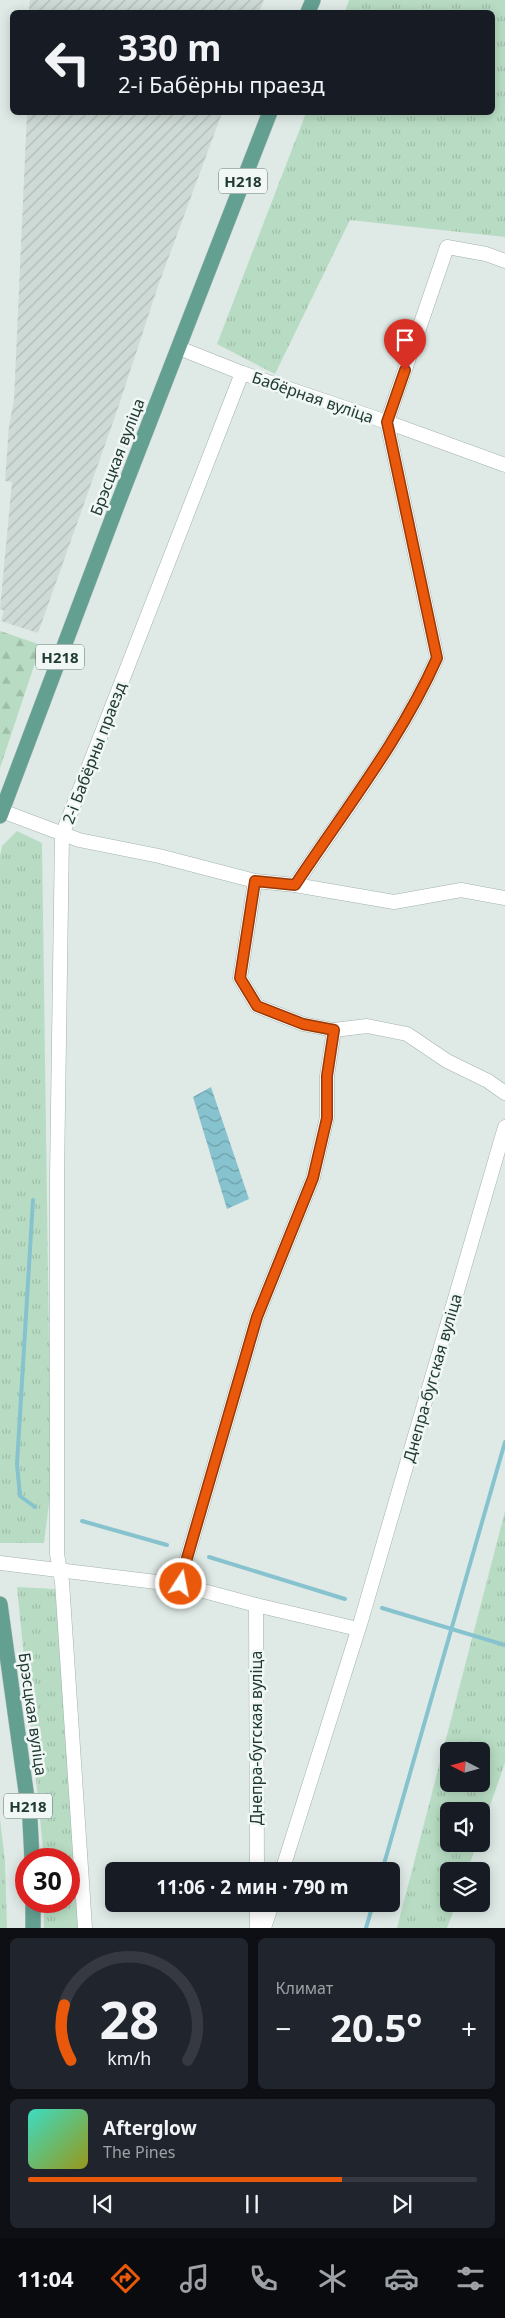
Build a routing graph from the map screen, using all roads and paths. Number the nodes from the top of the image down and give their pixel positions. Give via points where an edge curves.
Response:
1 (269, 115) edge
2 (505, 261) edge
3 (179, 348) junction
4 (242, 373) junction
5 (387, 422) junction
6 (505, 465) edge
7 (1, 814) edge
8 (62, 835) junction
9 (255, 881) junction
10 (295, 885) junction
11 (505, 898) edge
12 (334, 1030) junction
13 (505, 1093) edge
14 (505, 1127) edge
15 (0, 1563) edge
16 (60, 1570) junction
17 (181, 1584) junction
18 (0, 1604) edge
19 (256, 1605) junction
20 (358, 1629) junction
21 (31, 1848) edge
22 (256, 1862) edge
23 (285, 1862) edge
24 (256, 1912) edge
25 (269, 1912) edge
26 (34, 1913) edge
27 (33, 1928) edge
28 (85, 1928) edge
29 (257, 1928) edge
30 (264, 1928) edge

1 - 3 main road, Брэсцкая вуліца / Н218
2 - 5 street via 447,247
3 - 4 street, Бабёрная вуліца
3 - 7 main road, Брэсцкая вуліца / Н218
4 - 5 street, Бабёрная вуліца
4 - 8 street, 2-і Бабёрны праезд
5 - 6 street, Бабёрная вуліца
5 - 10 street via 437,658 406,719
7 - 8 street
8 - 9 street, 2-і Бабёрны праезд
8 - 16 street via 57,1166 57,1554
9 - 10 street, 2-і Бабёрны праезд
9 - 12 street via 240,978 257,1006 303,1024
10 - 11 street, 2-і Бабёрны праезд via 394,902 461,890
12 - 13 street via 367,1026 407,1034
12 - 17 street via 327,1076 327,1118 313,1178 257,1317
14 - 20 street, Днепра-бугская вуліца
15 - 16 street
16 - 17 street
16 - 28 street
17 - 19 street
18 - 21 main road, Брэсцкая вуліца / Н218
19 - 20 street
19 - 22 street, Днепра-бугская вуліца
20 - 23 street, Днепра-бугская вуліца
24 - 29 street
25 - 30 street
26 - 27 main road

